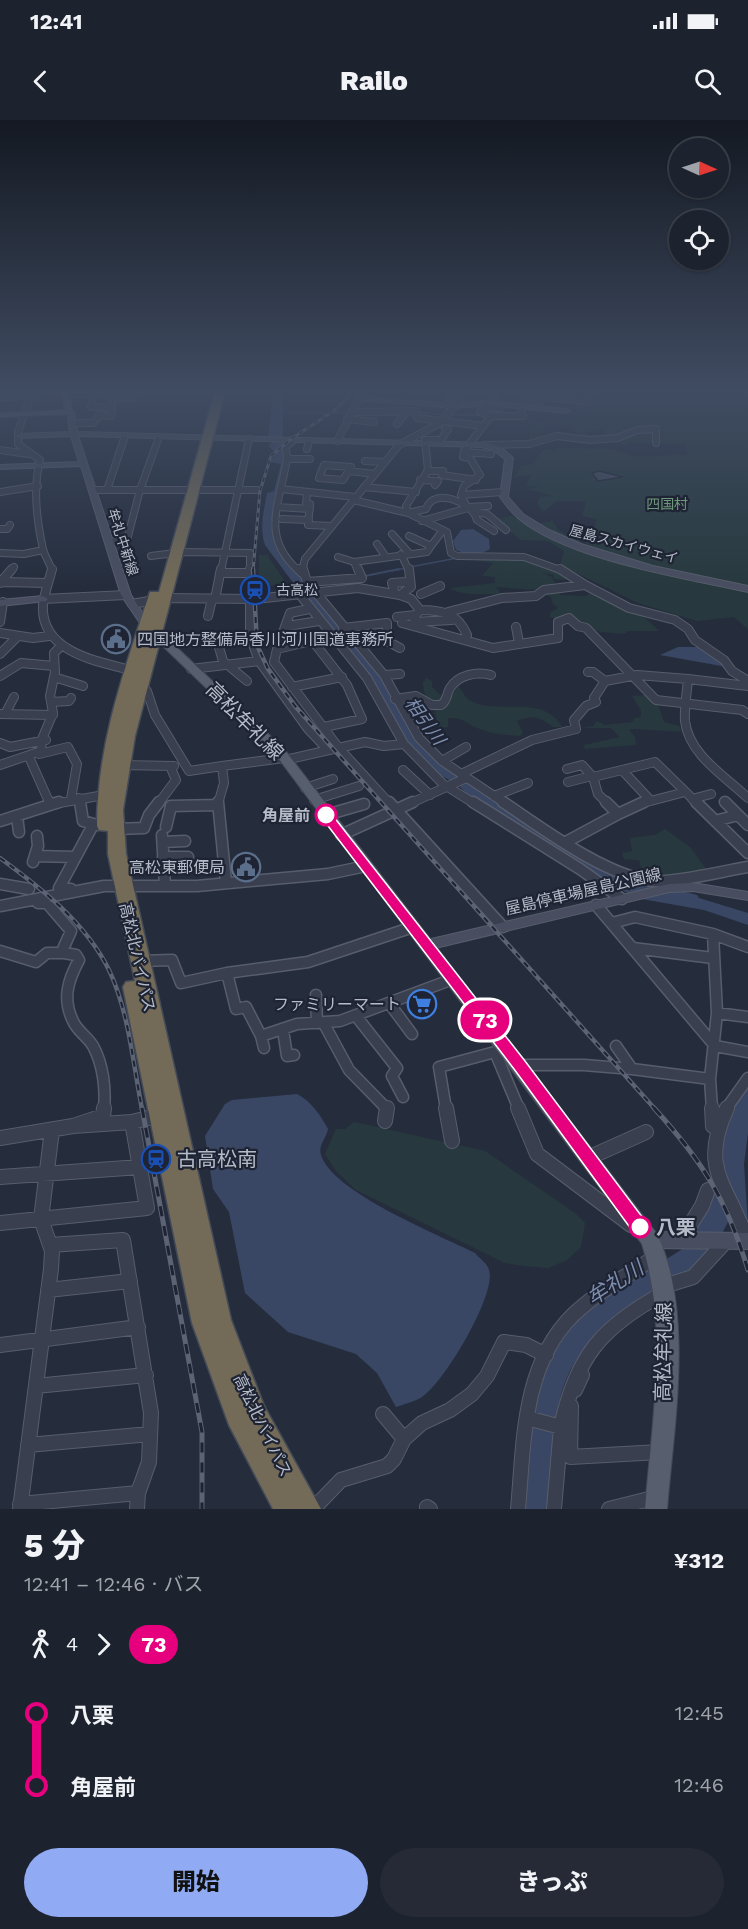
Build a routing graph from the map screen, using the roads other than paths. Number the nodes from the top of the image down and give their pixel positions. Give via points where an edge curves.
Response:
1 (288, 456) edge
2 (36, 457) edge
3 (82, 457) edge
4 (118, 457) edge
5 (152, 457) edge
6 (199, 457) edge
7 (245, 457) edge
8 (294, 457) edge
9 (390, 457) edge
10 (426, 457) edge
11 (463, 457) edge
12 (508, 457) edge
13 (310, 459) dead end
14 (365, 460) dead end
15 (385, 462) junction
16 (84, 464) junction
17 (39, 466) junction
18 (0, 467) edge
19 (349, 471) junction
20 (427, 471) junction
21 (443, 471) junction
22 (454, 471) dead end
23 (375, 474) junction
24 (491, 477) dead end
25 (478, 478) junction
26 (420, 480) junction
27 (319, 483) dead end
28 (8, 484) dead end
29 (435, 485) dead end
30 (38, 486) junction
31 (364, 487) junction
32 (92, 489) junction
33 (281, 489) junction
34 (106, 490) junction
35 (140, 490) junction
36 (189, 490) junction
37 (238, 490) junction
38 (257, 490) dead end
39 (309, 492) junction
40 (416, 492) junction
41 (503, 492) junction
42 (2, 493) edge
43 (354, 499) junction
44 (479, 500) dead end
45 (465, 503) junction
46 (488, 506) dead end
47 (277, 507) junction
48 (310, 509) junction
49 (475, 512) junction
50 (408, 513) junction
51 (282, 519) dead end
52 (309, 520) junction
53 (422, 521) junction
54 (10, 525) dead end
55 (332, 526) junction
56 (0, 529) edge
57 (443, 530) junction
58 (506, 530) dead end
59 (494, 531) dead end
60 (392, 534) dead end
61 (409, 536) dead end
62 (109, 542) junction
63 (377, 544) dead end
64 (431, 546) junction
65 (43, 550) junction
66 (0, 553) edge
67 (225, 553) junction
68 (165, 554) junction
69 (405, 554) junction
70 (338, 557) dead end
71 (386, 557) junction
72 (354, 562) junction
73 (14, 567) dead end
74 (220, 573) junction
75 (302, 573) junction
76 (307, 582) junction
77 (1, 583) edge
78 (48, 583) junction
79 (585, 585) junction
80 (408, 586) junction
81 (440, 586) dead end
82 (748, 590) edge
83 (316, 594) junction
84 (397, 594) junction
85 (126, 595) junction
86 (302, 596) junction
87 (44, 599) junction
88 (159, 599) junction
89 (214, 599) junction
90 (250, 600) junction
91 (2, 603) edge
92 (132, 604) junction
93 (309, 609) junction
94 (420, 610) junction
95 (446, 612) junction
96 (208, 616) dead end
97 (399, 620) junction
98 (452, 620) dead end
99 (319, 621) junction
100 (0, 622) edge
101 (387, 623) junction
102 (290, 626) junction
103 (516, 627) dead end
104 (150, 628) junction
105 (343, 628) junction
106 (0, 633) edge
107 (298, 634) dead end
108 (18, 636) junction
109 (49, 636) junction
110 (332, 636) junction
111 (465, 638) junction
112 (312, 640) junction
113 (218, 644) dead end
114 (519, 644) junction
115 (61, 646) junction
116 (400, 648) dead end
117 (277, 649) junction
118 (0, 654) edge
119 (259, 661) junction
120 (227, 664) junction
121 (54, 666) junction
122 (191, 669) junction
123 (588, 672) dead end
124 (138, 675) junction
125 (384, 675) junction
126 (400, 675) dead end
127 (491, 675) dead end
128 (0, 676) edge
129 (632, 676) junction
130 (54, 677) junction
131 (342, 677) junction
132 (688, 680) junction
133 (247, 681) dead end
134 (605, 681) junction
135 (747, 681) edge
136 (83, 686) dead end
137 (292, 687) junction
138 (14, 697) dead end
139 (71, 699) dead end
140 (395, 699) junction
141 (51, 702) junction
142 (748, 702) edge
143 (687, 703) junction
144 (746, 712) edge
145 (2, 714) edge
146 (53, 715) junction
147 (324, 727) junction
148 (45, 740) junction
149 (0, 743) edge
150 (404, 744) junction
151 (338, 747) junction
152 (466, 747) dead end
153 (327, 749) junction
154 (34, 756) junction
155 (284, 759) junction
156 (442, 761) junction
157 (185, 763) junction
158 (0, 765) edge
159 (121, 765) junction
160 (170, 766) junction
161 (222, 766) junction
162 (567, 769) dead end
163 (403, 770) dead end
164 (622, 770) junction
165 (464, 777) junction
166 (592, 777) junction
167 (333, 779) dead end
168 (568, 782) dead end
169 (528, 783) dead end
170 (451, 785) junction
171 (359, 786) dead end
172 (685, 792) junction
173 (310, 794) junction
174 (711, 794) dead end
175 (104, 795) junction
176 (430, 795) junction
177 (494, 796) junction
178 (748, 798) edge
179 (75, 799) junction
180 (692, 799) junction
181 (651, 801) junction
182 (725, 802) dead end
183 (364, 804) dead end
184 (50, 805) junction
185 (218, 805) junction
186 (396, 810) junction
187 (618, 814) junction
188 (326, 815) junction
189 (738, 815) junction
190 (17, 816) junction
191 (0, 821) edge
192 (715, 821) junction
193 (748, 825) edge
194 (105, 826) junction
195 (19, 832) dead end
196 (164, 835) junction
197 (341, 835) junction
198 (37, 836) dead end
199 (185, 841) dead end
200 (566, 842) junction
201 (748, 853) edge
202 (188, 856) dead end
203 (75, 857) junction
204 (164, 857) junction
205 (366, 867) junction
206 (748, 867) edge
207 (226, 883) junction
208 (0, 884) edge
209 (676, 884) junction
210 (113, 886) junction
211 (165, 886) junction
212 (29, 889) dead end
213 (748, 896) edge
214 (626, 898) junction
215 (596, 905) junction
216 (0, 908) edge
217 (612, 923) junction
218 (413, 927) junction
219 (503, 927) junction
220 (712, 934) junction
221 (427, 945) junction
222 (748, 947) edge
223 (633, 948) junction
224 (0, 951) edge
225 (64, 953) junction
226 (713, 958) junction
227 (139, 961) junction
228 (227, 973) junction
229 (453, 979) junction
230 (316, 995) dead end
231 (389, 1003) junction
232 (717, 1013) junction
233 (356, 1016) junction
234 (748, 1017) edge
235 (320, 1022) junction
236 (283, 1030) junction
237 (411, 1034) dead end
238 (261, 1036) junction
239 (616, 1046) dead end
240 (715, 1046) junction
241 (264, 1048) dead end
242 (501, 1050) junction
243 (748, 1052) edge
244 (294, 1055) dead end
245 (519, 1065) junction
246 (632, 1069) junction
247 (748, 1078) edge
248 (710, 1079) junction
249 (403, 1096) dead end
250 (160, 1115) junction
251 (385, 1121) dead end
252 (132, 1122) junction
253 (73, 1126) junction
254 (719, 1129) junction
255 (52, 1130) junction
256 (646, 1132) dead end
257 (0, 1138) edge
258 (452, 1141) dead end
259 (588, 1158) junction
260 (140, 1167) junction
261 (47, 1174) junction
262 (0, 1177) edge
263 (708, 1190) dead end
264 (41, 1220) junction
265 (0, 1223) edge
266 (681, 1240) junction
267 (726, 1240) junction
268 (748, 1241) edge
269 (50, 1245) junction
270 (657, 1264) junction
271 (130, 1281) junction
272 (48, 1290) junction
273 (138, 1327) junction
274 (42, 1338) junction
275 (0, 1345) edge
276 (546, 1355) junction
277 (146, 1375) junction
278 (582, 1375) dead end
279 (36, 1386) junction
280 (383, 1414) dead end
281 (530, 1419) junction
282 (559, 1427) junction
283 (150, 1434) junction
284 (404, 1438) junction
285 (28, 1445) junction
286 (660, 1452) junction
287 (137, 1501) edge
288 (656, 1503) edge
289 (20, 1506) edge
290 (288, 1509) edge
291 (307, 1509) edge
292 (313, 1509) edge
293 (518, 1509) edge
294 (554, 1509) edge
295 (609, 1509) edge

1 - 33 street
2 - 17 street via 40,460
3 - 16 street
4 - 34 street
5 - 35 street
6 - 36 highway, 高松北バイパス
7 - 37 street
8 - 13 street
9 - 15 street
10 - 20 street
11 - 25 street via 470,458
12 - 41 street
14 - 15 street
15 - 23 street
16 - 17 street
16 - 32 street, 牟礼中新線
17 - 18 street
17 - 30 street
19 - 19 street via 351,467 324,465 320,478 343,480
19 - 23 street
20 - 21 street
20 - 26 street
21 - 22 street
21 - 25 street via 442,475
23 - 31 street
24 - 25 street
25 - 45 street via 464,486
26 - 29 street via 438,481
26 - 40 street
27 - 39 street
28 - 42 street
30 - 42 street
30 - 65 street
31 - 40 street
31 - 43 street
32 - 34 street
32 - 62 street, 牟礼中新線
33 - 39 street
33 - 47 street
34 - 35 street
35 - 36 street
35 - 62 street via 127,540
36 - 37 street
36 - 68 highway, 高松北バイパス
37 - 38 street
37 - 67 street
39 - 43 street
39 - 48 street via 306,504 310,504
40 - 50 street via 408,500
41 - 45 street
41 - 82 street, 屋島スカイウェイ via 520,518 563,542
43 - 50 street
43 - 55 street
44 - 45 street
45 - 46 street
45 - 49 street
45 - 50 street via 436,498 426,509
45 - 53 street
47 - 48 street
47 - 75 street via 273,525 276,539
48 - 52 street
49 - 58 street via 487,514
49 - 59 street via 477,520
50 - 53 street
51 - 52 street
52 - 55 street via 310,525
53 - 57 street
54 - 56 street
55 - 75 street via 305,559
57 - 64 street
57 - 79 street via 447,532 451,553 457,556 524,557 555,566
60 - 69 street
61 - 64 street
62 - 85 street, 牟礼中新線
63 - 71 street
64 - 69 street via 427,552
65 - 66 street
65 - 78 street via 52,569
67 - 68 street
67 - 74 street
67 - 74 street via 250,553 250,573
68 - 88 highway, 高松北バイパス
69 - 71 street
69 - 80 street
70 - 72 street
71 - 72 street
72 - 76 street via 362,578
73 - 77 street
74 - 89 street
75 - 76 street
76 - 83 street
77 - 78 street
78 - 87 street
79 - 95 street via 544,590 527,598 502,598
79 - 135 street via 629,608 675,620
80 - 81 street via 424,596
80 - 84 street
80 - 84 street via 392,583
83 - 84 street via 358,588
83 - 86 street
83 - 105 street
84 - 94 street via 411,599
85 - 87 street
85 - 92 street, 牟礼中新線
86 - 90 street
86 - 93 street
87 - 91 street
87 - 109 street
88 - 89 street
88 - 92 street
88 - 104 highway, 高松北バイパス
89 - 90 street
89 - 96 street
90 - 119 street via 250,636
91 - 100 street
92 - 104 street, 牟礼中新線
93 - 99 street
93 - 102 street via 290,613
94 - 95 street
94 - 97 street
95 - 111 street via 462,621
97 - 98 street
97 - 101 street
97 - 111 street
99 - 102 street
99 - 110 street
101 - 105 street
101 - 116 street via 387,641
102 - 107 street
102 - 117 street
103 - 114 street
104 - 122 main road, 高松牟礼線
104 - 124 highway, 高松北バイパス
105 - 125 street
106 - 108 street
108 - 109 street
108 - 118 street
109 - 115 street
110 - 112 street
110 - 150 street via 367,678
111 - 114 street via 494,648
112 - 117 street
112 - 131 street
113 - 120 street
114 - 129 street via 558,638 558,621 569,618 586,628
115 - 121 street via 54,653
115 - 124 street
117 - 137 street via 274,662
119 - 120 street
119 - 153 street
120 - 122 street
120 - 133 street
121 - 128 street via 21,663
121 - 130 street
122 - 155 main road, 高松牟礼線
123 - 134 street
124 - 157 street via 155,715
124 - 159 highway, 高松北バイパス
124 - 175 highway, 高松北バイパス via 109,748
125 - 126 street
125 - 140 street
127 - 140 street via 475,673 459,679 441,705 431,705 417,697
129 - 132 street
129 - 134 street
129 - 143 street via 656,700
130 - 136 street
130 - 141 street
131 - 137 street
131 - 147 street via 362,719
132 - 135 street
132 - 143 street
134 - 165 street via 594,698 596,702 586,706 574,720 576,729 558,730 486,759
137 - 147 street
138 - 145 street
139 - 141 street
140 - 156 street via 413,730
141 - 146 street
142 - 144 street
143 - 144 street
143 - 178 street via 686,722 700,758 721,771
145 - 146 street
146 - 148 street
147 - 151 street
148 - 149 street via 10,747
148 - 154 street
150 - 151 street via 384,746 365,742
150 - 170 street via 427,770
151 - 153 street
151 - 186 street
152 - 156 street
153 - 155 street
154 - 158 street
154 - 179 street via 68,747 77,764
154 - 184 street
155 - 161 street
155 - 173 main road, 高松牟礼線
156 - 165 street
157 - 160 street
157 - 161 street via 189,771
159 - 160 street
159 - 194 highway, 高松北バイパス via 116,801
160 - 194 street via 176,780 149,815 144,828
161 - 185 street via 224,783
162 - 166 street via 582,765
163 - 176 street
164 - 166 street
164 - 172 street via 655,762
164 - 181 street
165 - 170 street
165 - 177 street
166 - 168 street
166 - 187 street via 598,794
167 - 173 street
169 - 177 street
170 - 176 street
170 - 214 street
171 - 173 street
172 - 180 street
172 - 181 street
173 - 188 main road, 高松牟礼線
174 - 180 street
175 - 179 street
175 - 194 highway, 高松北バイパス
176 - 186 street
177 - 200 street
179 - 184 street
179 - 194 street via 81,819
180 - 192 street
181 - 187 street
182 - 189 street
183 - 188 street
184 - 190 street
185 - 196 street via 171,806
185 - 207 street
186 - 197 street
186 - 219 street
187 - 200 street
188 - 197 main road, 高松牟礼線
189 - 192 street
189 - 193 street
190 - 191 street
190 - 195 street
192 - 201 street
194 - 203 street
194 - 210 highway, 高松北バイパス
196 - 199 street
196 - 204 street
197 - 205 main road, 高松牟礼線
198 - 203 street via 34,859
200 - 209 street via 627,875
202 - 204 street
203 - 210 street via 59,888
204 - 211 street
205 - 207 street
205 - 218 main road, 高松牟礼線
206 - 209 street
207 - 211 street
208 - 212 street
209 - 213 street, 屋島停車場屋島公園線
209 - 214 street, 屋島停車場屋島公園線
210 - 211 street
210 - 216 street
210 - 227 highway, 高松北バイパス
210 - 250 highway, 高松北バイパス
214 - 215 street, 屋島停車場屋島公園線
215 - 217 street
215 - 219 street, 屋島停車場屋島公園線
216 - 225 street via 47,903 71,931
217 - 220 street via 635,917
217 - 223 street
218 - 221 main road, 高松牟礼線
218 - 228 street via 308,962
219 - 221 street, 屋島停車場屋島公園線
220 - 222 street
220 - 226 street
221 - 229 main road, 高松牟礼線
223 - 226 street
223 - 240 street
224 - 225 street via 36,962 47,952
225 - 253 street via 79,957 67,982 69,1008 73,1022 93,1045 105,1095 102,1116
226 - 232 street
227 - 228 street via 172,960 181,983
227 - 291 highway, 高松北バイパス via 219,1320 253,1412
228 - 238 street via 236,1009 246,1007
229 - 231 street
229 - 242 main road, 高松牟礼線
230 - 235 street
231 - 233 street
231 - 237 street
232 - 234 street
232 - 240 street
233 - 235 street
233 - 249 street via 397,1068 392,1076
235 - 236 street
235 - 251 street via 342,1063 387,1108
236 - 238 street
236 - 244 street via 287,1056
238 - 241 street
239 - 246 street
240 - 243 street
240 - 248 street
242 - 245 main road, 高松牟礼線
242 - 258 street via 439,1067
242 - 270 street via 537,1154 634,1227
245 - 246 street
245 - 259 main road, 高松牟礼線
246 - 248 street
247 - 254 street via 727,1105
248 - 254 street via 713,1126
250 - 252 street
250 - 290 highway, 高松北バイパス via 204,1323 238,1416
252 - 253 street
252 - 260 street
253 - 255 street
254 - 268 street via 715,1166
255 - 257 street
255 - 261 street
256 - 259 street
259 - 270 main road, 高松牟礼線
260 - 261 street
260 - 264 street via 147,1208
261 - 262 street
261 - 264 street
263 - 266 street
264 - 265 street
264 - 269 street
266 - 267 street
266 - 270 street
267 - 268 street
267 - 270 street via 693,1277
269 - 271 street via 123,1240
269 - 272 street
270 - 276 street via 583,1307 564,1325
270 - 282 street via 625,1316 594,1342 576,1368
270 - 286 main road, 高松牟礼線 via 667,1338
271 - 272 street
271 - 273 street
272 - 274 street
273 - 274 street
273 - 277 street
274 - 275 street
274 - 279 street
276 - 281 street via 535,1378
276 - 284 street via 526,1345 504,1342 487,1376 472,1394
277 - 279 street
277 - 283 street
278 - 286 street via 569,1414 570,1457
279 - 285 street
280 - 284 street
281 - 282 street
281 - 293 street
282 - 294 street
283 - 285 street
283 - 287 street via 149,1462
284 - 292 street via 387,1466 341,1480
285 - 289 street
286 - 288 main road, 高松牟礼線
287 - 289 street
288 - 295 street

